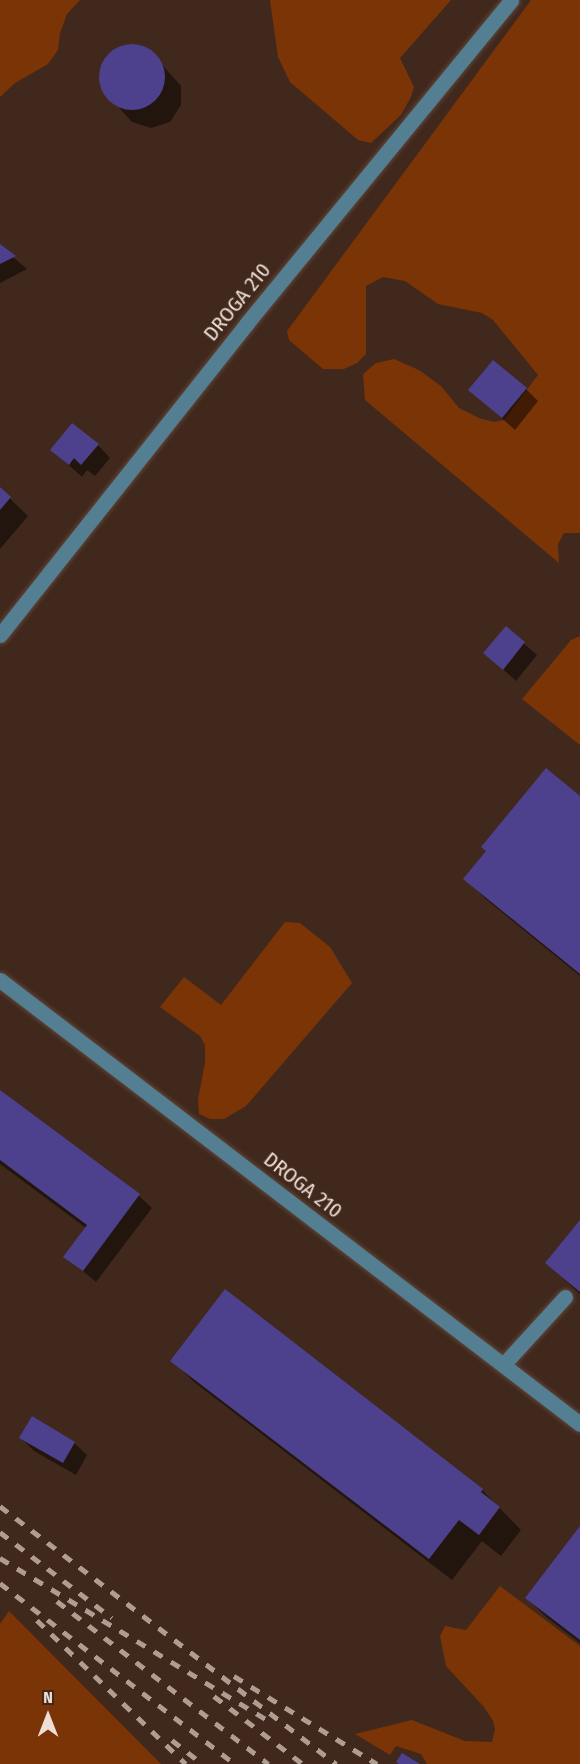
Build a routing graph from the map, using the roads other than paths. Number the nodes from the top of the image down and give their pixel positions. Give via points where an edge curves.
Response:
1 (511, 0) edge
2 (0, 635) edge
3 (0, 980) edge
4 (565, 1297) dead end
5 (503, 1365) junction
6 (580, 1424) edge

1 - 2 lane, DROGA 210 via 247,323
3 - 5 lane, DROGA 210
4 - 5 lane
5 - 6 lane, DROGA 210

